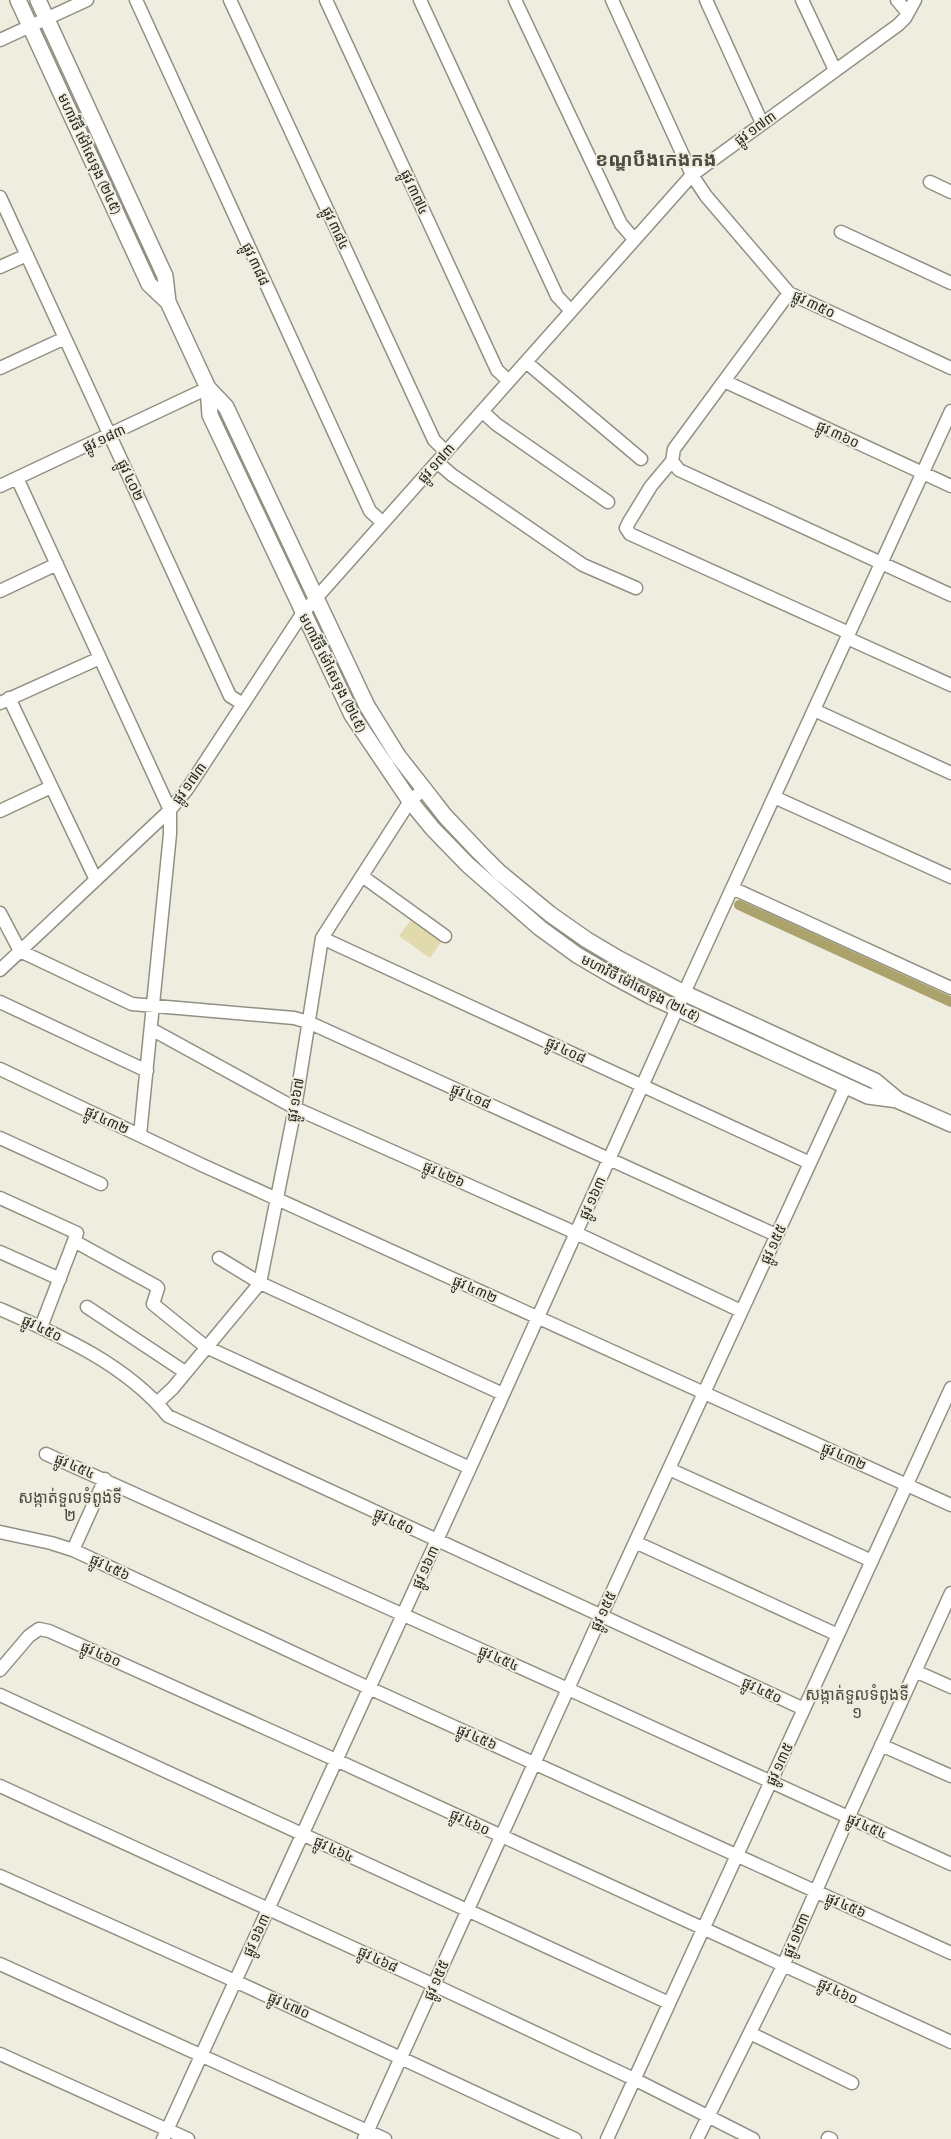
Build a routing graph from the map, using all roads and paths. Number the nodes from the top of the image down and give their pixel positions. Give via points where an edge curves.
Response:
1 (18, 0) edge
2 (38, 0) edge
3 (86, 0) edge
4 (136, 0) edge
5 (230, 0) edge
6 (326, 0) edge
7 (420, 0) edge
8 (515, 0) edge
9 (612, 0) edge
10 (706, 0) edge
11 (802, 0) edge
12 (897, 0) edge
13 (915, 0) edge
14 (908, 13) junction
15 (47, 19) junction
16 (30, 26) junction
17 (0, 40) edge
18 (835, 70) junction
19 (762, 122) junction
20 (692, 175) junction
21 (930, 182) dead end
22 (951, 192) edge
23 (0, 197) edge
24 (841, 232) dead end
25 (634, 239) junction
26 (27, 255) junction
27 (0, 267) edge
28 (951, 284) edge
29 (789, 293) junction
30 (168, 302) junction
31 (571, 311) junction
32 (65, 338) junction
33 (526, 362) junction
34 (0, 368) edge
35 (951, 368) edge
36 (509, 381) junction
37 (724, 381) junction
38 (208, 388) junction
39 (482, 411) junction
40 (951, 411) edge
41 (110, 435) junction
42 (442, 457) junction
43 (642, 459) dead end
44 (672, 461) junction
45 (923, 473) junction
46 (17, 478) junction
47 (0, 486) edge
48 (951, 486) edge
49 (608, 502) dead end
50 (276, 514) junction
51 (260, 521) junction
52 (383, 523) junction
53 (881, 562) junction
54 (57, 564) junction
55 (636, 588) dead end
56 (0, 591) edge
57 (951, 594) edge
58 (316, 599) junction
59 (302, 614) junction
60 (848, 636) junction
61 (100, 658) junction
62 (951, 685) edge
63 (4, 700) edge
64 (243, 704) junction
65 (814, 710) junction
66 (951, 773) edge
67 (51, 787) junction
68 (424, 789) junction
69 (774, 797) junction
70 (410, 801) junction
71 (0, 810) edge
72 (170, 810) junction
73 (362, 876) junction
74 (951, 877) edge
75 (96, 880) junction
76 (732, 888) junction
77 (0, 914) edge
78 (445, 936) dead end
79 (322, 938) junction
80 (587, 940) junction
81 (20, 951) junction
82 (578, 955) junction
83 (0, 970) edge
84 (951, 988) edge
85 (684, 993) junction
86 (0, 1002) edge
87 (153, 1007) junction
88 (677, 1008) junction
89 (308, 1022) junction
90 (151, 1029) junction
91 (0, 1069) edge
92 (147, 1071) junction
93 (846, 1085) junction
94 (642, 1086) junction
95 (899, 1101) junction
96 (295, 1108) junction
97 (951, 1124) edge
98 (140, 1135) junction
99 (0, 1138) edge
100 (609, 1158) junction
101 (810, 1163) junction
102 (101, 1184) dead end
103 (0, 1198) edge
104 (276, 1198) junction
105 (576, 1233) junction
106 (776, 1236) junction
107 (76, 1237) junction
108 (0, 1252) edge
109 (219, 1258) dead end
110 (60, 1279) junction
111 (260, 1283) junction
112 (87, 1307) dead end
113 (0, 1309) edge
114 (741, 1311) junction
115 (538, 1317) junction
116 (41, 1327) junction
117 (206, 1347) junction
118 (186, 1372) junction
119 (951, 1388) edge
120 (704, 1393) junction
121 (503, 1394) junction
122 (157, 1403) junction
123 (46, 1454) dead end
124 (470, 1468) junction
125 (669, 1469) junction
126 (105, 1480) junction
127 (907, 1485) junction
128 (951, 1505) edge
129 (0, 1532) edge
130 (437, 1540) junction
131 (635, 1542) junction
132 (73, 1550) junction
133 (872, 1561) junction
134 (950, 1597) edge
135 (403, 1614) junction
136 (601, 1616) junction
137 (838, 1635) junction
138 (0, 1670) edge
139 (916, 1671) junction
140 (951, 1687) edge
141 (369, 1688) junction
142 (568, 1688) junction
143 (0, 1695) edge
144 (804, 1709) junction
145 (881, 1745) junction
146 (336, 1760) junction
147 (534, 1763) junction
148 (951, 1776) edge
149 (770, 1782) junction
150 (0, 1786) edge
151 (848, 1818) junction
152 (302, 1834) junction
153 (501, 1836) junction
154 (736, 1856) junction
155 (951, 1864) edge
156 (0, 1876) edge
157 (815, 1892) junction
158 (268, 1908) junction
159 (467, 1910) junction
160 (703, 1928) junction
161 (951, 1953) edge
162 (0, 1964) edge
163 (783, 1966) junction
164 (235, 1981) junction
165 (434, 1985) junction
166 (669, 2003) junction
167 (750, 2033) junction
168 (951, 2042) edge
169 (0, 2054) edge
170 (201, 2055) junction
171 (401, 2057) junction
172 (634, 2079) junction
173 (852, 2083) dead end
174 (708, 2116) junction
175 (165, 2134) edge
176 (366, 2135) edge
177 (188, 2139) edge
178 (385, 2139) edge
179 (575, 2139) edge
180 (607, 2139) edge
181 (697, 2139) edge
182 (752, 2139) edge

1 - 16 main road, មហាវិថី ម៉ៅសេទុង (២៤៥)
2 - 15 main road, មហាវិថី ម៉ៅសេទុង (២៤៥)
3 - 15 street
4 - 52 street, ផ្លូវ ៣៨៨ via 370,511
5 - 42 street, ផ្លូវ ៣៨៤
6 - 36 street, ផ្លូវ ៣៧៤ via 498,370
7 - 31 street via 557,296
8 - 25 street via 621,224
9 - 20 street, ផ្លូវ ៣៥០
10 - 19 street
11 - 18 street
12 - 14 street
13 - 14 street, ផ្លូវ ១៧៣
14 - 18 street, ផ្លូវ ១៧៣ via 898,25
15 - 16 street
15 - 30 main road, មហាវិថី ម៉ៅសេទុង (២៤៥) via 166,276
16 - 17 street
16 - 30 main road, មហាវិថី ម៉ៅសេទុង (២៤៥) via 149,284
18 - 19 street, ផ្លូវ ១៧៣
19 - 20 street, ផ្លូវ ១៧៣
20 - 25 street, ផ្លូវ ១៧៣
20 - 29 street, ផ្លូវ ៣៥០ via 706,196
21 - 22 street
23 - 26 street, ផ្លូវ ៤០២
24 - 28 street
25 - 31 street, ផ្លូវ ១៧៣
26 - 27 street
26 - 32 street, ផ្លូវ ៤០២
29 - 35 street, ផ្លូវ ៣៥០
29 - 37 street
30 - 38 main road, មហាវិថី ម៉ៅសេទុង (២៤៥)
31 - 33 street, ផ្លូវ ១៧៣
32 - 34 street
32 - 41 street, ផ្លូវ ៤០២
33 - 36 street, ផ្លូវ ១៧៣
33 - 43 street
36 - 39 street, ផ្លូវ ១៧៣
37 - 44 street via 674,449
37 - 45 street, ផ្លូវ ៣៦០
38 - 41 street, ផ្លូវ ១៨៣
38 - 50 main road, មហាវិថី ម៉ៅសេទុង (២៤៥) via 226,407
38 - 51 main road, មហាវិថី ម៉ៅសេទុង (២៤៥) via 210,415
39 - 42 street, ផ្លូវ ១៧៣
39 - 49 street
40 - 45 street
41 - 46 street, ផ្លូវ ១៨៣
41 - 64 street, ផ្លូវ ៤០២ via 230,696
42 - 52 street, ផ្លូវ ១៧៣
42 - 55 street, ផ្លូវ ៣៨៤ via 452,474 583,565
44 - 53 street via 679,470
44 - 60 street via 651,486 629,522 626,528 630,534
45 - 48 street, ផ្លូវ ៣៦០
45 - 53 street, ផ្លូវ ១៦៣
46 - 47 street, ផ្លូវ ១៨៣
46 - 54 street
50 - 51 main road
50 - 58 main road, មហាវិថី ម៉ៅសេទុង (២៤៥)
51 - 59 main road, មហាវិថី ម៉ៅសេទុង (២៤៥)
52 - 58 street, ផ្លូវ ១៧៣
53 - 57 street
53 - 60 street, ផ្លូវ ១៦៣
54 - 56 street
54 - 61 street
58 - 59 street, ផ្លូវ ១៧៣
58 - 68 main road, មហាវិថី ម៉ៅសេទុង (២៤៥) via 367,706
59 - 64 street, ផ្លូវ ១៧៣
59 - 70 main road, មហាវិថី ម៉ៅសេទុង (២៤៥) via 352,715
60 - 62 street
60 - 65 street, ផ្លូវ ១៦៣
61 - 63 street
61 - 72 street
63 - 67 street
64 - 72 street, ផ្លូវ ១៧៣
65 - 66 street
65 - 69 street, ផ្លូវ ១៦៣
67 - 71 street
67 - 75 street
68 - 70 street, ផ្លូវ ១៦៧
68 - 80 main road, មហាវិថី ម៉ៅសេទុង (២៤៥) via 445,816 499,872
69 - 74 street
69 - 76 street, ផ្លូវ ១៦៣
70 - 73 street, ផ្លូវ ១៦៧
70 - 82 main road, មហាវិថី ម៉ៅសេទុង (២៤៥) via 487,884
72 - 75 street, ផ្លូវ ១៧៣
72 - 87 street
73 - 78 street
73 - 79 street, ផ្លូវ ១៦៧
75 - 81 street, ផ្លូវ ១៧៣
76 - 84 street
76 - 85 street, ផ្លូវ ១៦៣
77 - 81 street
79 - 89 street, ផ្លូវ ១៦៧
79 - 94 street, ផ្លូវ ៤០៨
80 - 82 main road
80 - 85 main road, មហាវិថី ម៉ៅសេទុង (២៤៥)
81 - 83 street, ផ្លូវ ១៧៣
81 - 87 street, ផ្លូវ ៤១៨ via 132,1004
82 - 88 main road, មហាវិថី ម៉ៅសេទុង (២៤៥)
85 - 88 street, ផ្លូវ ១៦៣
85 - 95 main road, មហាវិថី ម៉ៅសេទុង (២៤៥) via 875,1081
86 - 92 street
87 - 89 street, ផ្លូវ ៤១៨ via 294,1018
87 - 90 street
88 - 93 main road, មហាវិថី ម៉ៅសេទុង (២៤៥)
88 - 94 street, ផ្លូវ ១៦៣
89 - 96 street, ផ្លូវ ១៦៧
89 - 100 street, ផ្លូវ ៤១៨
90 - 92 street
90 - 96 street, ផ្លូវ ៤២៦
91 - 98 street, ផ្លូវ ៤៣២
92 - 98 street
93 - 95 main road, មហាវិថី ម៉ៅសេទុង (២៤៥) via 868,1096
93 - 101 street, ផ្លូវ ១៥៥
94 - 100 street, ផ្លូវ ១៦៣
94 - 101 street, ផ្លូវ ៤០៨
95 - 97 main road, មហាវិថី ម៉ៅសេទុង (២៤៥)
96 - 104 street, ផ្លូវ ១៦៧
96 - 105 street, ផ្លូវ ៤២៦
98 - 104 street, ផ្លូវ ៤៣២
99 - 102 street
100 - 105 street, ផ្លូវ ១៦៣
100 - 106 street, ផ្លូវ ៤១៨
101 - 106 street, ផ្លូវ ១៥៥
103 - 107 street
104 - 111 street, ផ្លូវ ១៦៧
104 - 115 street, ផ្លូវ ៤៣២
105 - 114 street, ផ្លូវ ៤២៦
105 - 115 street, ផ្លូវ ១៦៣
106 - 114 street, ផ្លូវ ១៥៥
107 - 110 street
107 - 117 street via 156,1286 153,1304
108 - 110 street
109 - 111 street
110 - 116 street
111 - 117 street, ផ្លូវ ១៦៧
111 - 121 street
112 - 118 street
113 - 116 street, ផ្លូវ ៤៥០
114 - 120 street, ផ្លូវ ១៥៥
115 - 120 street, ផ្លូវ ៤៣២
115 - 121 street, ផ្លូវ ១៦៣
116 - 122 street, ផ្លូវ ៤៥០ via 97,1357
117 - 118 street, ផ្លូវ ១៦៧
117 - 124 street
118 - 122 street, ផ្លូវ ១៦៧
119 - 127 street, ផ្លូវ ១៣៥
120 - 125 street, ផ្លូវ ១៥៥
120 - 127 street, ផ្លូវ ៤៣២
121 - 124 street, ផ្លូវ ១៦៣
122 - 130 street, ផ្លូវ ៤៥០ via 168,1416
123 - 126 street, ផ្លូវ ៤៥៤
124 - 130 street, ផ្លូវ ១៦៣
125 - 131 street, ផ្លូវ ១៥៥
125 - 133 street
126 - 132 street
126 - 135 street, ផ្លូវ ៤៥៤
127 - 128 street, ផ្លូវ ៤៣២
127 - 133 street, ផ្លូវ ១៣៥
129 - 132 street, ផ្លូវ ៤៥៦
130 - 135 street, ផ្លូវ ១៦៣
130 - 136 street, ផ្លូវ ៤៥០
131 - 136 street, ផ្លូវ ១៥៥
131 - 137 street
132 - 141 street, ផ្លូវ ៤៥៦
133 - 137 street, ផ្លូវ ១៣៥
134 - 139 street, ផ្លូវ ១២៣
135 - 141 street, ផ្លូវ ១៦៣
135 - 142 street, ផ្លូវ ៤៥៤
136 - 142 street, ផ្លូវ ១៥៥
136 - 144 street, ផ្លូវ ៤៥០
137 - 144 street, ផ្លូវ ១៣៥
138 - 146 street, ផ្លូវ ៤៦០ via 29,1636 39,1629 49,1631
139 - 140 street
139 - 145 street, ផ្លូវ ១២៣
141 - 146 street, ផ្លូវ ១៦៣
141 - 147 street, ផ្លូវ ៤៥៦
142 - 147 street, ផ្លូវ ១៥៥
142 - 149 street, ផ្លូវ ៤៥៤
143 - 152 street, ផ្លូវ ៤៦៤
144 - 149 street, ផ្លូវ ១៣៥
145 - 148 street
145 - 151 street, ផ្លូវ ១២៣
146 - 152 street, ផ្លូវ ១៦៣
146 - 153 street, ផ្លូវ ៤៦០
147 - 153 street, ផ្លូវ ១៥៥
147 - 154 street, ផ្លូវ ៤៥៦
149 - 151 street, ផ្លូវ ៤៥៤
149 - 154 street, ផ្លូវ ១៣៥
150 - 158 street, ផ្លូវ ៤៦៨
151 - 155 street, ផ្លូវ ៤៥៤
151 - 157 street, ផ្លូវ ១២៣
152 - 158 street, ផ្លូវ ១៦៣
152 - 159 street, ផ្លូវ ៤៦៤
153 - 159 street, ផ្លូវ ១៥៥
153 - 160 street, ផ្លូវ ៤៦០
154 - 157 street, ផ្លូវ ៤៥៦
154 - 160 street, ផ្លូវ ១៣៥
156 - 164 street, ផ្លូវ ៤៧០
157 - 161 street, ផ្លូវ ៤៥៦
157 - 163 street, ផ្លូវ ១២៣
158 - 164 street, ផ្លូវ ១៦៣
158 - 165 street, ផ្លូវ ៤៦៨
159 - 165 street, ផ្លូវ ១៥៥
159 - 166 street, ផ្លូវ ៤៦៤
160 - 163 street, ផ្លូវ ៤៦០
160 - 166 street, ផ្លូវ ១៣៥
162 - 170 street
163 - 167 street, ផ្លូវ ១២៣
163 - 168 street, ផ្លូវ ៤៦០
164 - 170 street, ផ្លូវ ១៦៣
164 - 171 street, ផ្លូវ ៤៧០
165 - 171 street, ផ្លូវ ១៥៥
165 - 172 street, ផ្លូវ ៤៦៨
166 - 172 street, ផ្លូវ ១៣៥
167 - 173 street
167 - 174 street, ផ្លូវ ១២៣
169 - 175 street
170 - 175 street, ផ្លូវ ១៦៣
170 - 176 street
171 - 176 street, ផ្លូវ ១៥៥
171 - 179 street, ផ្លូវ ៤៧០
172 - 174 street, ផ្លូវ ៤៦៨
172 - 180 street, ផ្លូវ ១៣៥
174 - 181 street, ផ្លូវ ១២៣
174 - 182 street, ផ្លូវ ៤៦៨
175 - 177 street
176 - 178 street

